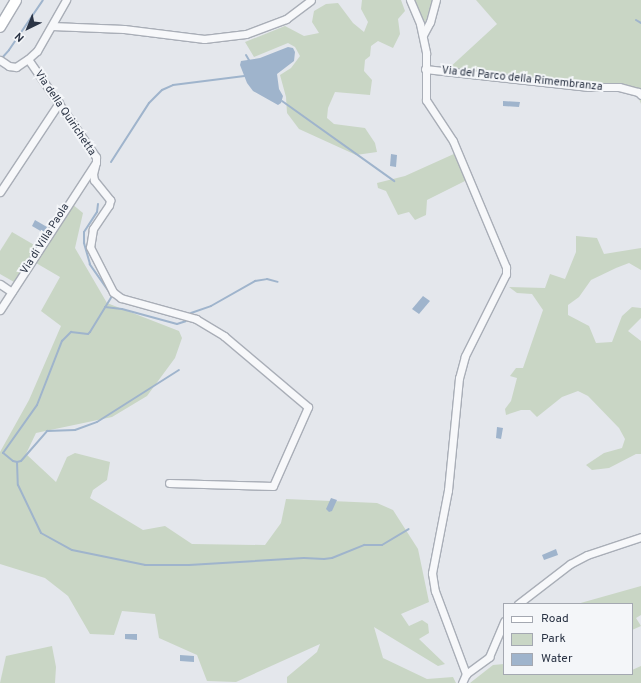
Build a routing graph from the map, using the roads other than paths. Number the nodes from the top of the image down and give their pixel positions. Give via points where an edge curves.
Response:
1 (66, 0) edge
2 (311, 0) edge
3 (410, 0) edge
4 (436, 0) edge
5 (14, 4) edge
6 (0, 20) edge
7 (0, 26) edge
8 (52, 26) junction
9 (423, 36) junction
10 (28, 59) junction
11 (0, 60) edge
12 (425, 69) junction
13 (641, 95) edge
14 (59, 103) junction
15 (96, 162) junction
16 (79, 186) joint
17 (0, 192) edge
18 (0, 284) edge
19 (12, 292) junction
20 (0, 310) edge
21 (169, 483) dead end
22 (641, 537) edge
23 (519, 603) edge
24 (503, 623) edge
25 (466, 674) junction
26 (462, 683) edge

1 - 8 street
2 - 8 street via 286,19 246,34 204,40 124,29
3 - 9 street, Via del Parco della Rimembranza
4 - 9 street
5 - 6 main road
5 - 7 main road
8 - 10 street via 37,51
9 - 12 street, Via del Parco della Rimembranza
10 - 11 street via 16,67
10 - 14 street, Via della Quirichetta
12 - 13 street, Via del Parco della Rimembranza via 589,87 619,87
12 - 25 street, Via del Parco della Rimembranza via 426,100 453,141 506,267 506,274 465,356 459,378 448,490 432,573 435,591
14 - 15 street, Via della Quirichetta via 96,157
14 - 17 street
15 - 16 street, Via della Quirichetta
15 - 21 street via 94,180 110,200 109,206 92,229 90,247 113,292 121,298 196,319 224,336 308,407 273,486
16 - 19 street, Via di Villa Paola
18 - 19 street
19 - 20 street, Via di Villa Paola
22 - 23 street via 587,555 570,564
24 - 25 street via 489,657
25 - 26 street

